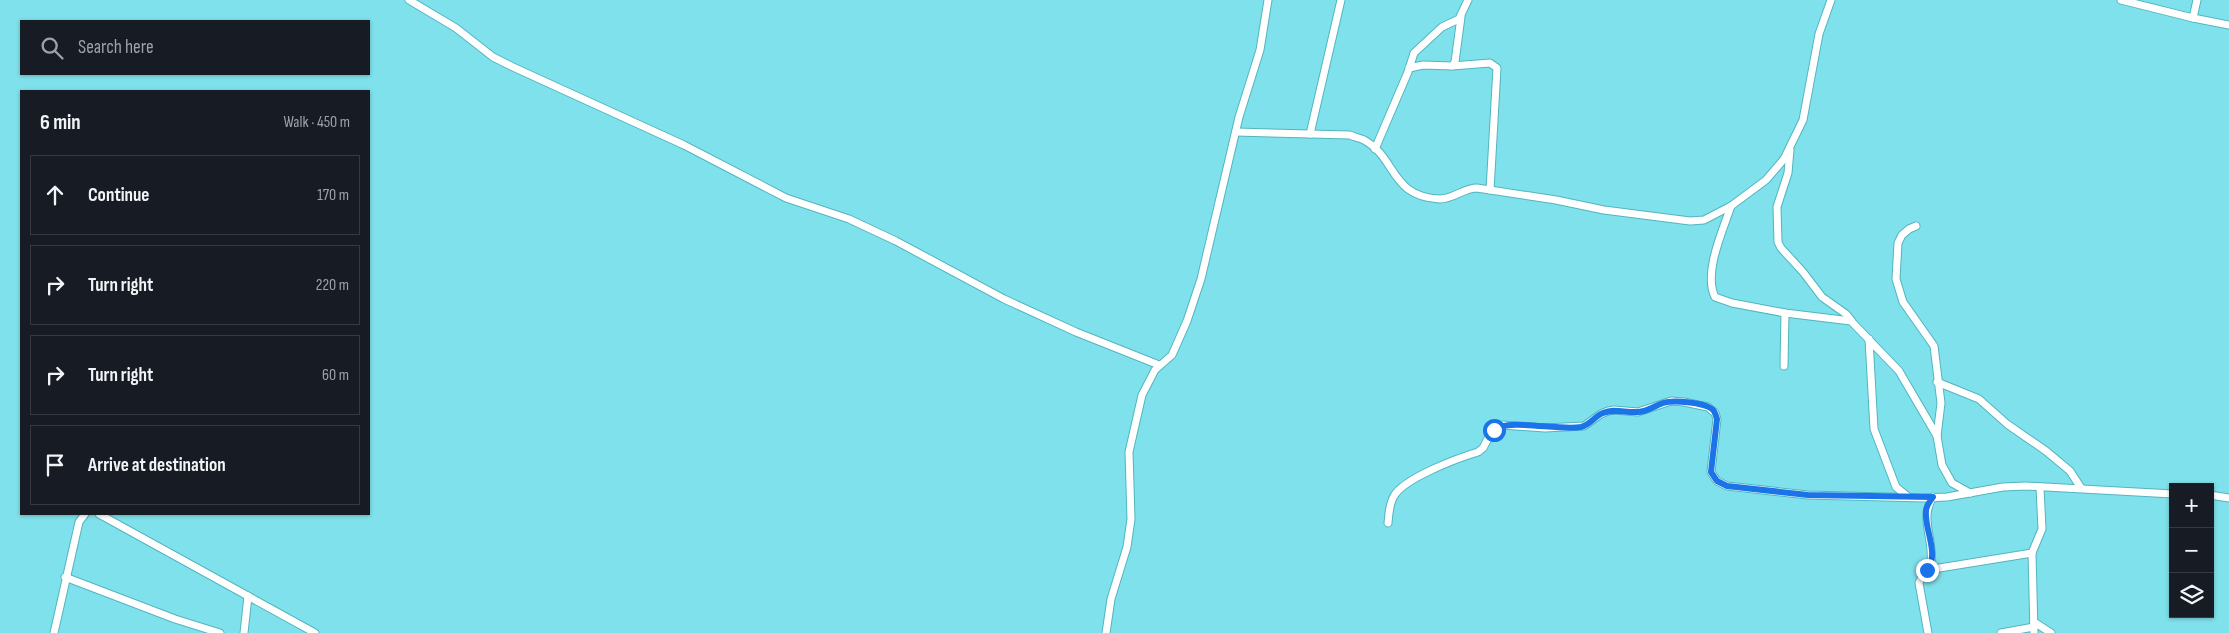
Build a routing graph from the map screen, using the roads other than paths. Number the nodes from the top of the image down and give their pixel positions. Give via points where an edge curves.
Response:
1 (409, 0) edge
2 (1268, 0) edge
3 (1341, 0) edge
4 (1468, 0) edge
5 (1831, 0) edge
6 (2121, 0) edge
7 (2197, 0) edge
8 (1462, 16) junction
9 (2193, 18) junction
10 (2229, 25) edge
11 (1452, 66) junction
12 (1409, 68) junction
13 (1236, 132) junction
14 (1310, 134) junction
15 (1790, 148) junction
16 (1375, 149) junction
17 (1490, 190) junction
18 (1731, 206) junction
19 (1916, 226) dead end
20 (1784, 313) junction
21 (1851, 321) junction
22 (1869, 339) junction
23 (1159, 365) junction
24 (1784, 366) dead end
25 (1937, 382) junction
26 (1937, 436) junction
27 (2040, 487) junction
28 (2081, 488) junction
29 (1970, 493) junction
30 (2169, 494) edge
31 (2214, 496) edge
32 (1933, 497) junction
33 (1908, 498) junction
34 (2229, 498) edge
35 (85, 515) edge
36 (101, 515) edge
37 (1388, 522) dead end
38 (2032, 553) junction
39 (1927, 570) junction
40 (65, 577) junction
41 (248, 596) junction
42 (2034, 628) edge
43 (54, 633) edge
44 (220, 633) edge
45 (244, 633) edge
46 (315, 633) edge
47 (1106, 633) edge
48 (1928, 633) edge
49 (2001, 633) edge
50 (2051, 633) edge

1 - 23 street via 513,67 684,145 786,198 849,219 896,241 1004,299
2 - 13 street via 1260,50
3 - 14 street
4 - 8 street
5 - 15 street via 1816,50 1803,120
6 - 9 street
7 - 9 street
8 - 11 street
8 - 12 street via 1442,27 1414,53
9 - 10 street
11 - 12 street
11 - 17 street via 1490,63 1498,68
12 - 16 street
13 - 14 street
13 - 23 street via 1201,279 1172,355
14 - 16 street via 1350,136 1364,140
15 - 18 street via 1766,180
15 - 21 street via 1788,173 1777,207 1778,242 1822,297
16 - 17 street via 1400,184 1421,195 1444,199 1470,188
17 - 18 street via 1690,221 1704,220
18 - 20 street via 1715,257 1711,279 1713,293 1719,299 1732,303
19 - 25 street via 1902,235 1898,243 1896,279 1903,302 1932,340
20 - 21 street
20 - 24 street
21 - 22 street
22 - 26 street via 1899,371
22 - 33 street via 1875,435 1896,487
23 - 47 street via 1142,395 1131,438 1128,470 1131,519
25 - 26 street via 1940,409
25 - 28 street via 1979,399 2064,466
26 - 29 street via 1939,454 1947,475 1958,488
27 - 28 street
27 - 29 street via 2003,487
27 - 38 street via 2042,529
28 - 30 street
29 - 32 street
31 - 34 street
32 - 33 street
32 - 39 street via 1926,510 1931,549
33 - 37 street via 1808,495 1727,486 1717,481 1711,472 1715,413 1708,407 1671,402 1638,412 1608,411 1584,426 1498,426 1478,452 1437,468 1399,489 1391,502
35 - 40 street via 79,522
36 - 41 street
38 - 39 street
38 - 42 street
39 - 48 street via 1919,588
40 - 43 street
40 - 44 street via 175,620
41 - 45 street
41 - 46 street
42 - 49 street
42 - 50 street

